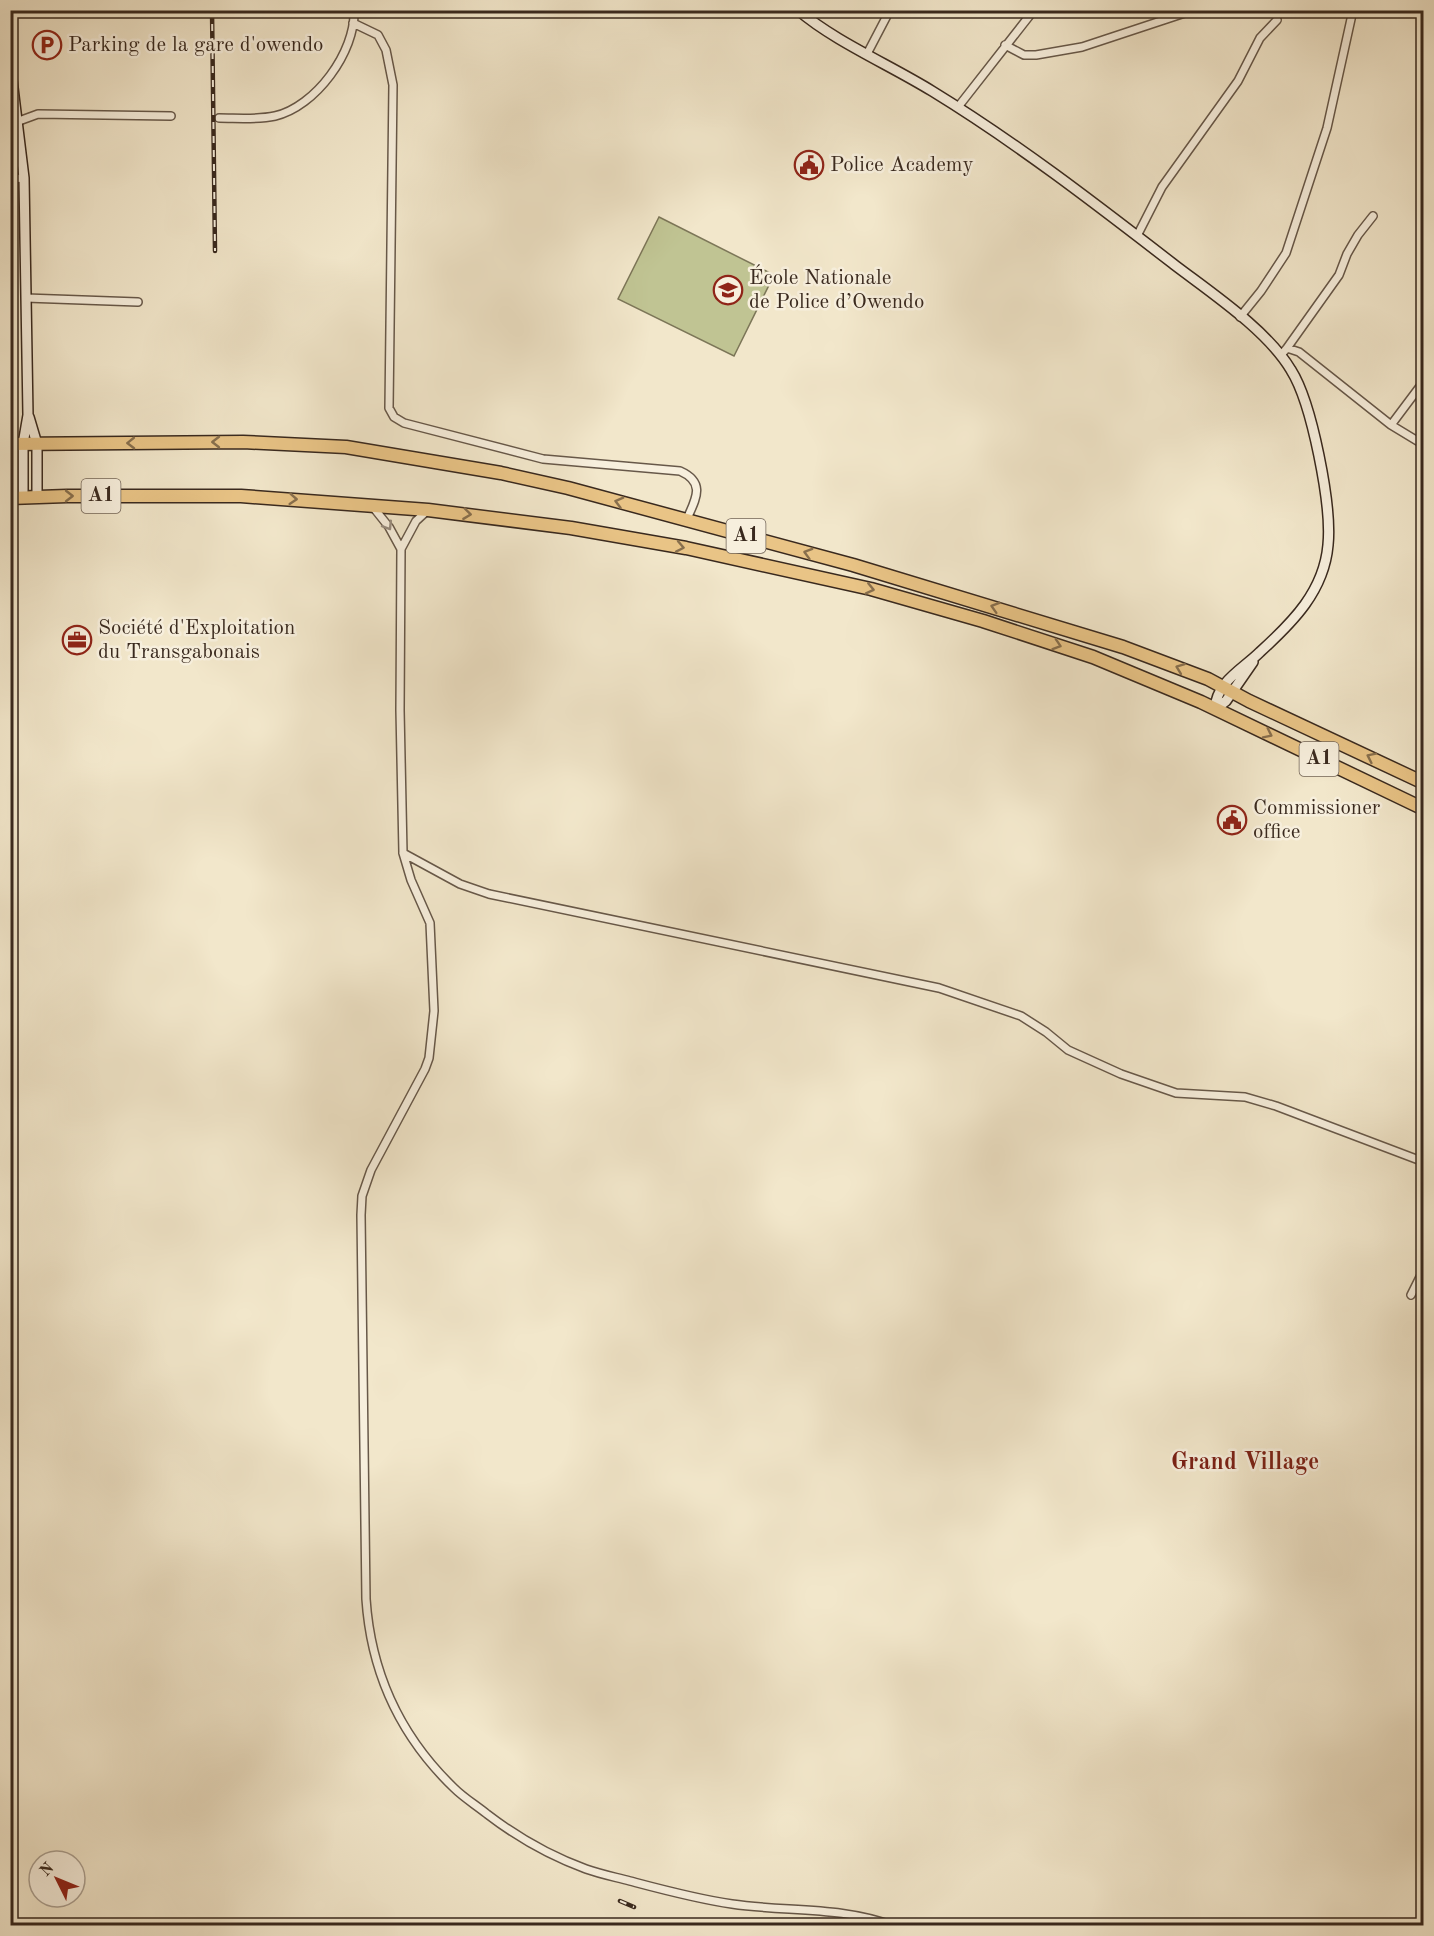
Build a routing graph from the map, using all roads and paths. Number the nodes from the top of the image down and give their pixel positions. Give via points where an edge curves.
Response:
1 (360, 10) edge
2 (798, 10) edge
3 (890, 10) edge
4 (1034, 10) edge
5 (1194, 10) edge
6 (1353, 10) edge
7 (353, 17) edge
8 (1277, 20) dead end
9 (1005, 45) junction
10 (867, 54) junction
11 (10, 63) edge
12 (957, 107) junction
13 (171, 116) dead end
14 (219, 118) dead end
15 (19, 121) junction
16 (24, 178) junction
17 (10, 179) edge
18 (1373, 216) dead end
19 (1137, 236) junction
20 (26, 298) junction
21 (138, 302) dead end
22 (1240, 317) junction
23 (1284, 351) junction
24 (1424, 381) edge
25 (28, 415) junction
26 (1390, 425) junction
27 (17, 444) edge
28 (37, 444) junction
29 (1424, 446) edge
30 (37, 496) junction
31 (17, 497) edge
32 (372, 505) junction
33 (428, 510) junction
34 (686, 521) junction
35 (401, 549) junction
36 (1228, 689) junction
37 (1215, 709) junction
38 (1424, 783) edge
39 (1424, 809) edge
40 (403, 853) junction
41 (1424, 1162) edge
42 (1424, 1269) edge
43 (1411, 1295) dead end
44 (894, 1926) edge

1 - 7 street
2 - 10 street
3 - 10 street
4 - 9 street
5 - 9 street via 1082,46 1036,55 1024,55
6 - 22 street via 1328,128 1286,253
7 - 14 street via 338,65 328,81 306,100 275,116
7 - 34 street via 378,35 386,50 393,85 389,408 394,417 404,423 543,459 680,471 688,474 697,487
8 - 19 street via 1260,38 1238,81 1162,187
9 - 12 street
10 - 12 street
11 - 15 street
12 - 19 street
13 - 15 street via 38,114
15 - 16 street
16 - 17 street
16 - 20 street
18 - 23 street via 1347,254 1339,275
19 - 22 street
20 - 21 street
20 - 25 street
22 - 23 street
23 - 26 street via 1299,352
23 - 36 street via 1309,412 1325,500 1327,559 1316,590
24 - 26 street
25 - 27 street
25 - 28 street
26 - 29 street
27 - 28 highway
27 - 31 street
28 - 30 street
34 -> 28 highway, A1 via 501,473 346,447 243,442
30 - 31 highway, A1
30 -> 32 highway, A1 via 241,496
32 - 33 highway, A1
32 -> 35 street
33 - 35 street via 409,532
33 -> 37 highway, A1 via 675,546 871,589 1093,657
36 -> 34 highway, A1 via 1061,627 853,565
35 - 40 street
36 - 37 street via 1226,701
38 -> 36 highway, A1
37 -> 39 highway, A1
40 - 41 street via 459,884 489,894 939,988 1021,1016 1068,1050 1121,1074 1176,1093 1245,1097 1276,1106
40 - 44 street via 430,923 434,1011 429,1058 371,1170 362,1196 361,1215 366,1599 370,1641 389,1697 418,1747 456,1790 517,1836 550,1854 587,1869 693,1898 849,1913
42 - 43 street

